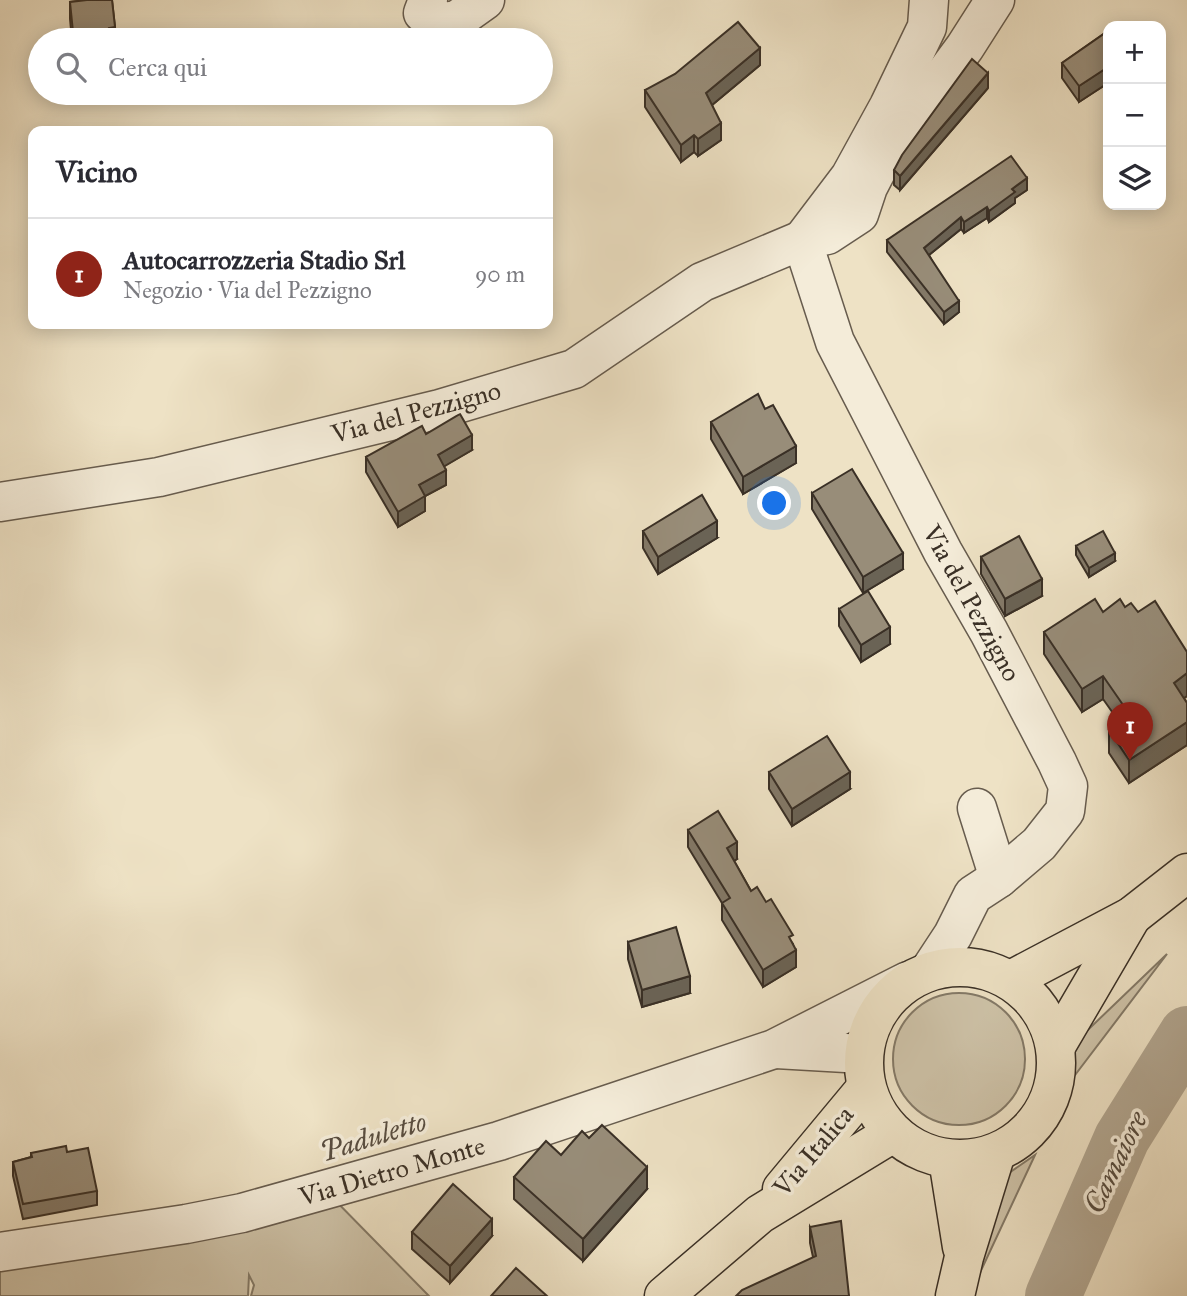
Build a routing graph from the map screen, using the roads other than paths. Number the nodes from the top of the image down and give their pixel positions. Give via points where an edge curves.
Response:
1 (428, 0) edge
2 (485, 0) edge
3 (929, 0) edge
4 (995, 0) edge
5 (802, 240) junction
6 (0, 502) edge
7 (977, 808) dead end
8 (1187, 873) edge
9 (999, 878) junction
10 (1132, 916) junction
11 (939, 963) junction
12 (1011, 980) junction
13 (1056, 1046) junction
14 (774, 1049) junction
15 (864, 1071) junction
16 (893, 1133) junction
17 (996, 1153) junction
18 (948, 1159) junction
19 (760, 1214) junction
20 (0, 1252) edge
21 (964, 1257) junction
22 (664, 1296) edge
23 (955, 1296) edge

1 - 2 street via 423,13 435,23 457,20
3 - 5 street via 927,27 889,106 850,177
4 - 5 street, Via del Pezzigno via 883,158 859,214 827,234
5 - 6 street, Via del Pezzigno via 702,282 573,369 440,409 159,477
5 - 9 street, Via del Pezzigno via 835,342 1068,786 1065,811 1039,844
7 - 9 street
8 - 10 main road
9 - 11 street, Via del Pezzigno via 973,895
10 - 12 main road
10 - 13 main road
11 - 12 main road via 988,970
11 - 14 street, Via Dietro Monte
11 - 15 main road via 891,995 877,1012 868,1032
12 - 13 main road via 1032,998 1048,1021
13 - 17 main road via 1056,1079 1045,1110 1024,1136
14 - 15 street, Via Dietro Monte
14 - 20 street, Via Dietro Monte via 499,1141 242,1213
15 - 16 main road via 876,1112
15 - 19 main road, Via Italica
16 - 18 main road via 918,1151
16 - 19 main road, Via Italica
17 - 18 main road
17 - 21 main road
18 - 21 main road
19 - 22 main road, Via Italica
21 - 23 main road

